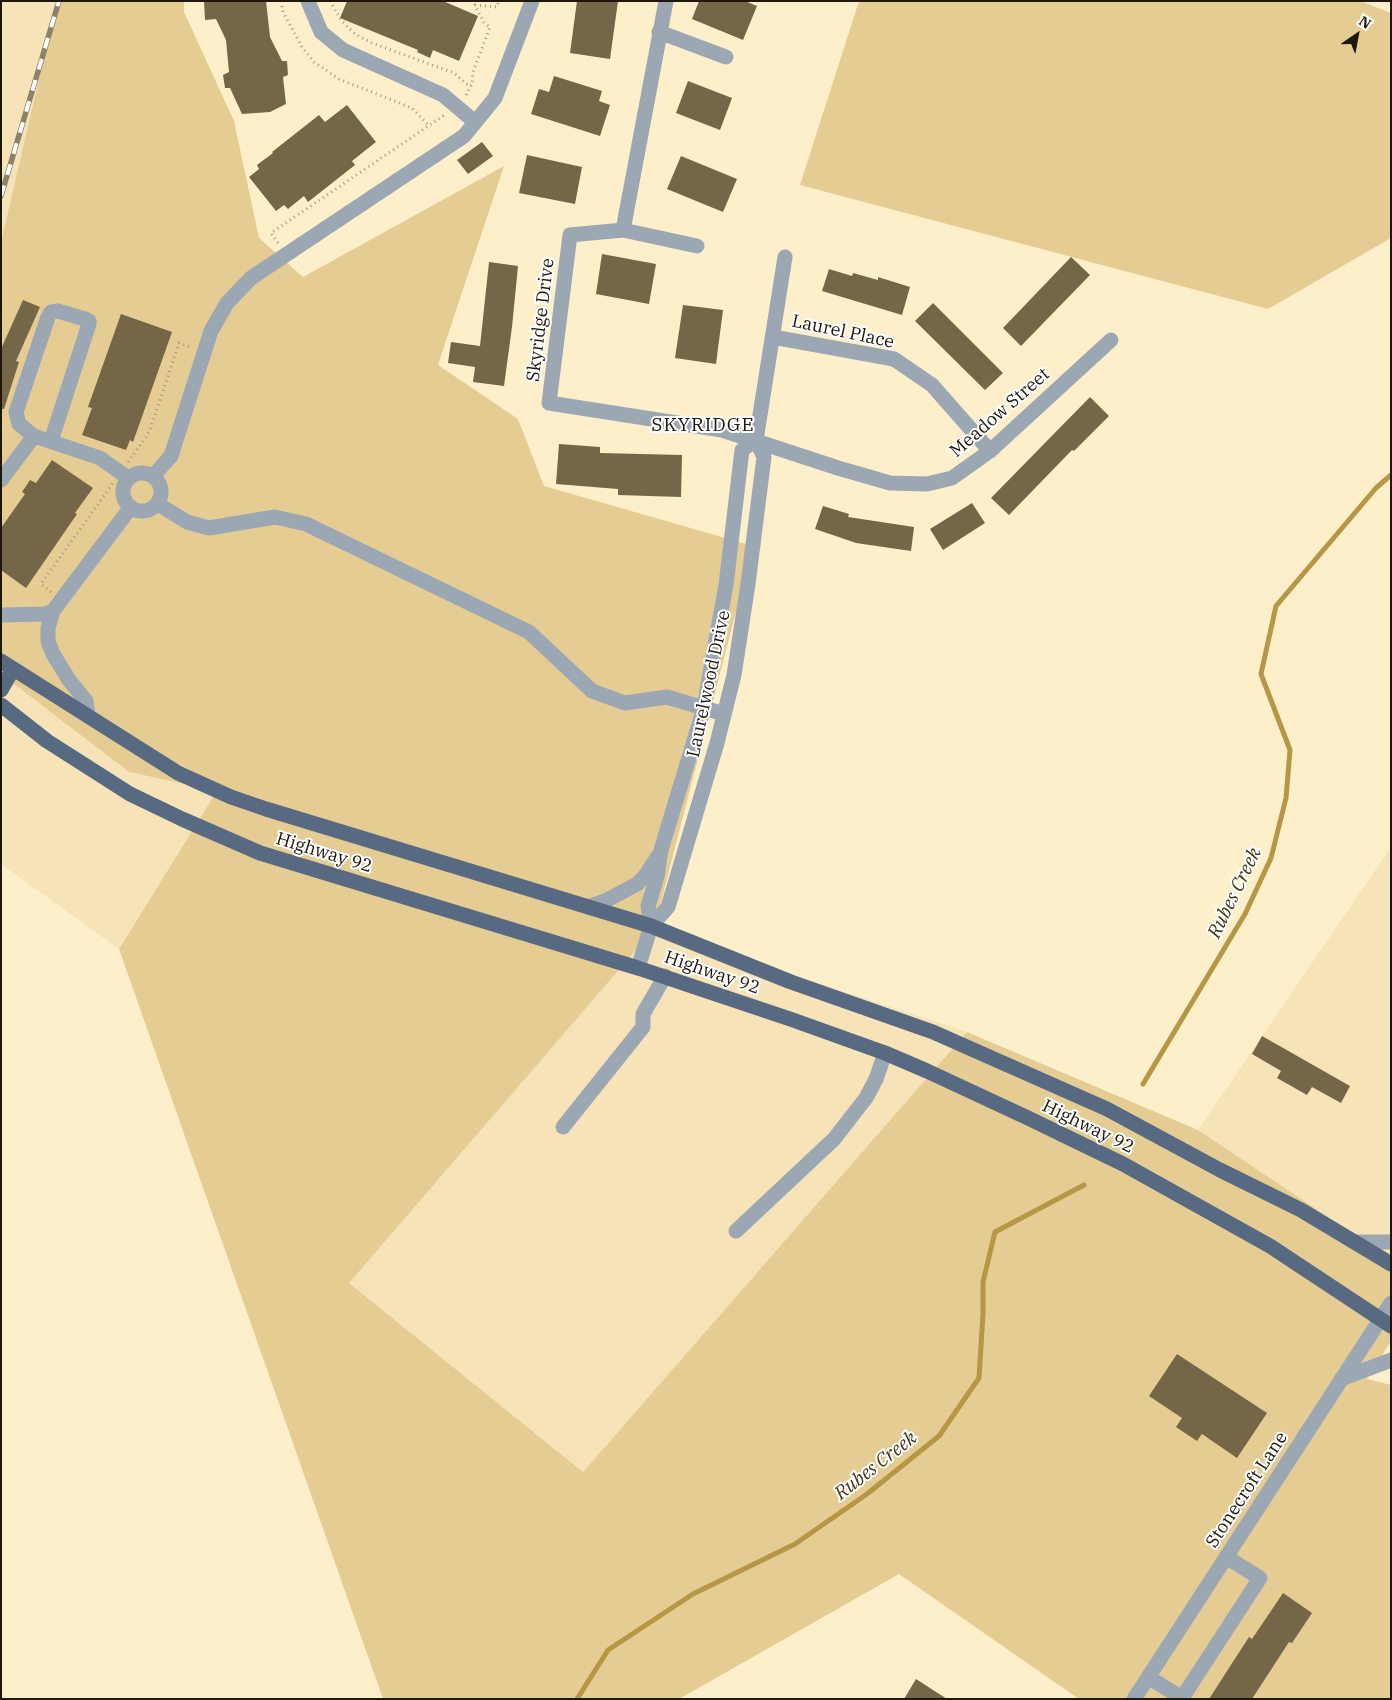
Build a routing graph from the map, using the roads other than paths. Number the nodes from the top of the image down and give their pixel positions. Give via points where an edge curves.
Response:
1 (308, 1) edge
2 (532, 1) edge
3 (666, 1) edge
4 (659, 32) junction
5 (726, 57) dead end
6 (475, 122) junction
7 (623, 230) junction
8 (697, 246) dead end
9 (785, 257) dead end
10 (773, 337) junction
11 (1111, 340) dead end
12 (34, 436) junction
13 (756, 440) junction
14 (51, 441) junction
15 (990, 450) junction
16 (153, 476) junction
17 (128, 478) junction
18 (1, 480) edge
19 (158, 504) junction
20 (131, 507) junction
21 (53, 611) junction
22 (1, 615) edge
23 (7, 665) edge
24 (1, 690) edge
25 (1, 705) edge
26 (704, 708) junction
27 (724, 714) junction
28 (88, 715) junction
29 (661, 850) junction
30 (588, 907) junction
31 (651, 926) junction
32 (638, 968) junction
33 (665, 976) junction
34 (885, 1054) junction
35 (563, 1127) dead end
36 (736, 1231) dead end
37 (1356, 1242) junction
38 (1391, 1242) edge
39 (1391, 1264) edge
40 (1391, 1303) edge
41 (1385, 1322) edge
42 (1391, 1360) edge
43 (1341, 1379) junction
44 (1226, 1556) junction
45 (1148, 1677) junction
46 (1134, 1699) edge

1 - 6 street via 321,32 343,50 443,95
2 - 6 street via 496,98
3 - 4 street
4 - 5 street
4 - 7 street
6 - 16 street via 464,136 251,278 227,303 211,331 171,456
7 - 8 street, Skyridge Drive
7 - 13 street, Skyridge Drive via 570,235 549,403 722,430
9 - 10 street, Laurelwood Drive
10 - 13 street, Laurelwood Drive
10 - 15 street, Laurel Place via 894,359 932,385
11 - 15 street, Meadow Street
12 - 14 street
12 - 14 street via 19,424 16,412 48,317 58,311 89,321 89,324
12 - 18 street
13 - 15 street, Meadow Street via 890,483 927,484 952,478
13 - 26 street, Laurelwood Drive via 742,450 726,585
13 - 27 street, Laurelwood Drive via 764,456 742,633
14 - 17 street via 100,458
16 - 17 street via 139,472
16 - 19 street via 161,485
17 - 20 street via 123,495
19 - 20 street via 146,511
19 - 26 street via 187,522 209,528 274,517 306,524 529,632 592,691 625,703 667,697
20 - 21 street
21 - 22 street
21 - 28 street via 48,641 69,680 86,701
23 - 24 main road
23 - 28 main road, Highway 92
25 - 32 main road, Highway 92 via 48,741 130,794 260,853
26 - 27 street
26 - 29 street, Laurelwood Drive
27 - 31 street, Laurelwood Drive via 668,907
28 - 30 main road, Highway 92 via 178,773 231,797
29 - 30 street, Laurelwood Drive via 637,884
29 - 31 street, Laurelwood Drive via 648,906
30 - 31 main road, Highway 92
31 - 32 street, Laurelwood Drive
31 - 37 main road, Highway 92 via 791,982 933,1032 1107,1109
32 - 33 main road, Highway 92
33 - 34 main road, Highway 92
33 - 35 street via 643,1014 642,1027
34 - 36 street via 866,1098 834,1139
34 - 41 main road, Highway 92 via 1123,1164 1270,1246
37 - 38 street
37 - 39 main road, Highway 92
40 - 41 street, Stonecroft Lane
41 - 43 street, Stonecroft Lane
42 - 43 street
43 - 44 street, Stonecroft Lane
44 - 45 street, Stonecroft Lane
44 - 45 street via 1260,1578 1182,1698
45 - 46 street, Stonecroft Lane

